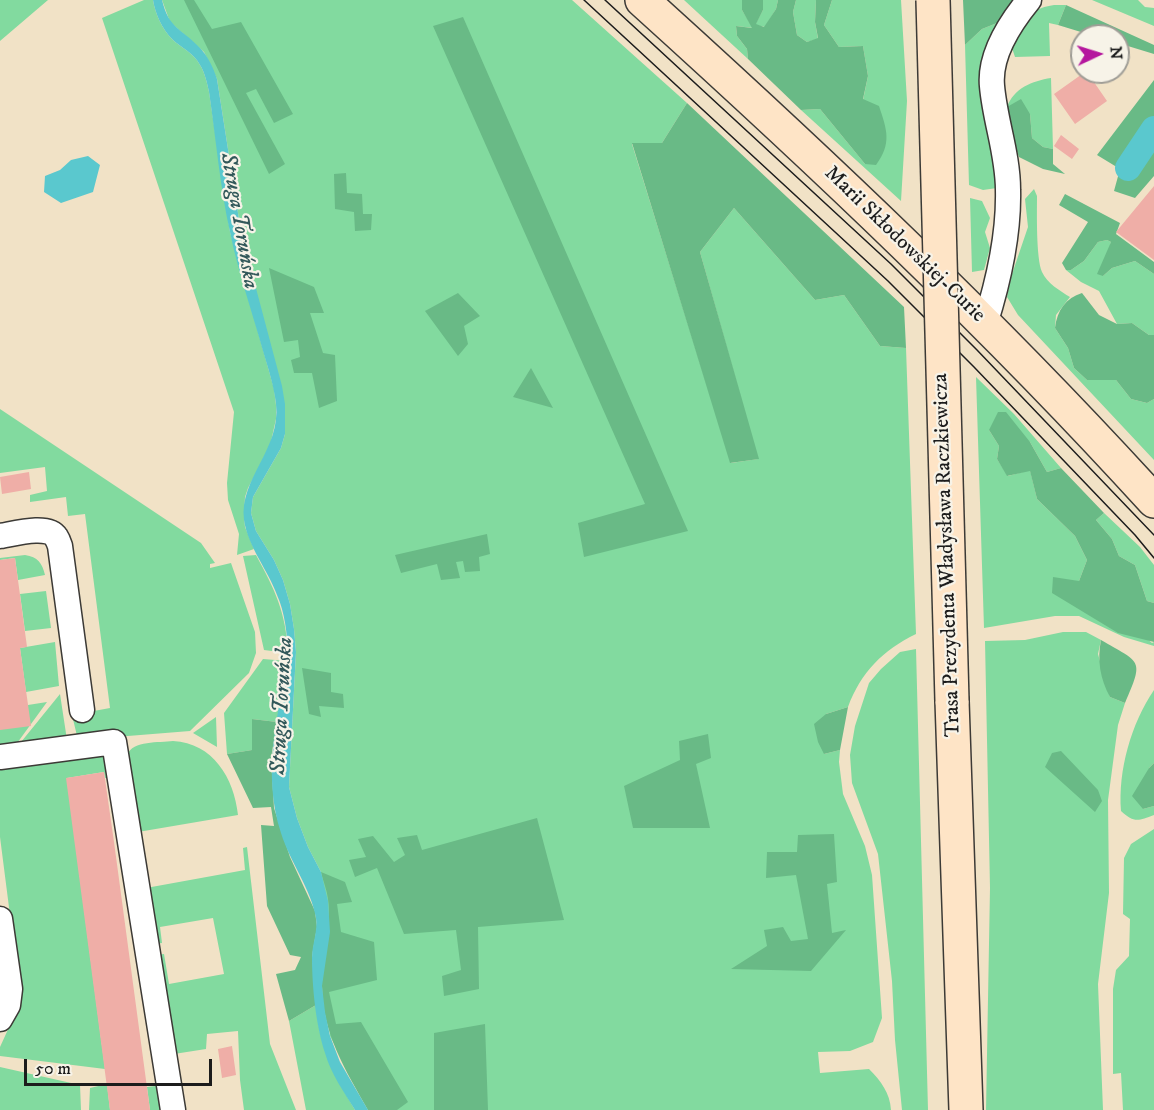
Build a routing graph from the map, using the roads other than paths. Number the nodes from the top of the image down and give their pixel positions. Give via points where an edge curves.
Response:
1 (642, 0) edge
2 (933, 0) edge
3 (1029, 0) edge
4 (985, 324) junction
5 (1154, 501) edge
6 (0, 536) edge
7 (82, 710) dead end
8 (0, 757) edge
9 (0, 919) edge
10 (0, 1019) edge
11 (173, 1110) edge
12 (966, 1110) edge

1 - 4 main road, Marii Skłodowskiej-Curie via 782,126
2 - 12 main road, Trasa Prezydenta Władysława Raczkiewicza, bridge
3 - 4 street via 1003,40 991,84 1008,191 1001,260
4 - 5 main road, Marii Skłodowskiej-Curie
6 - 7 street via 39,530 56,537
8 - 11 street via 114,742
9 - 10 street via 10,989 8,1005

